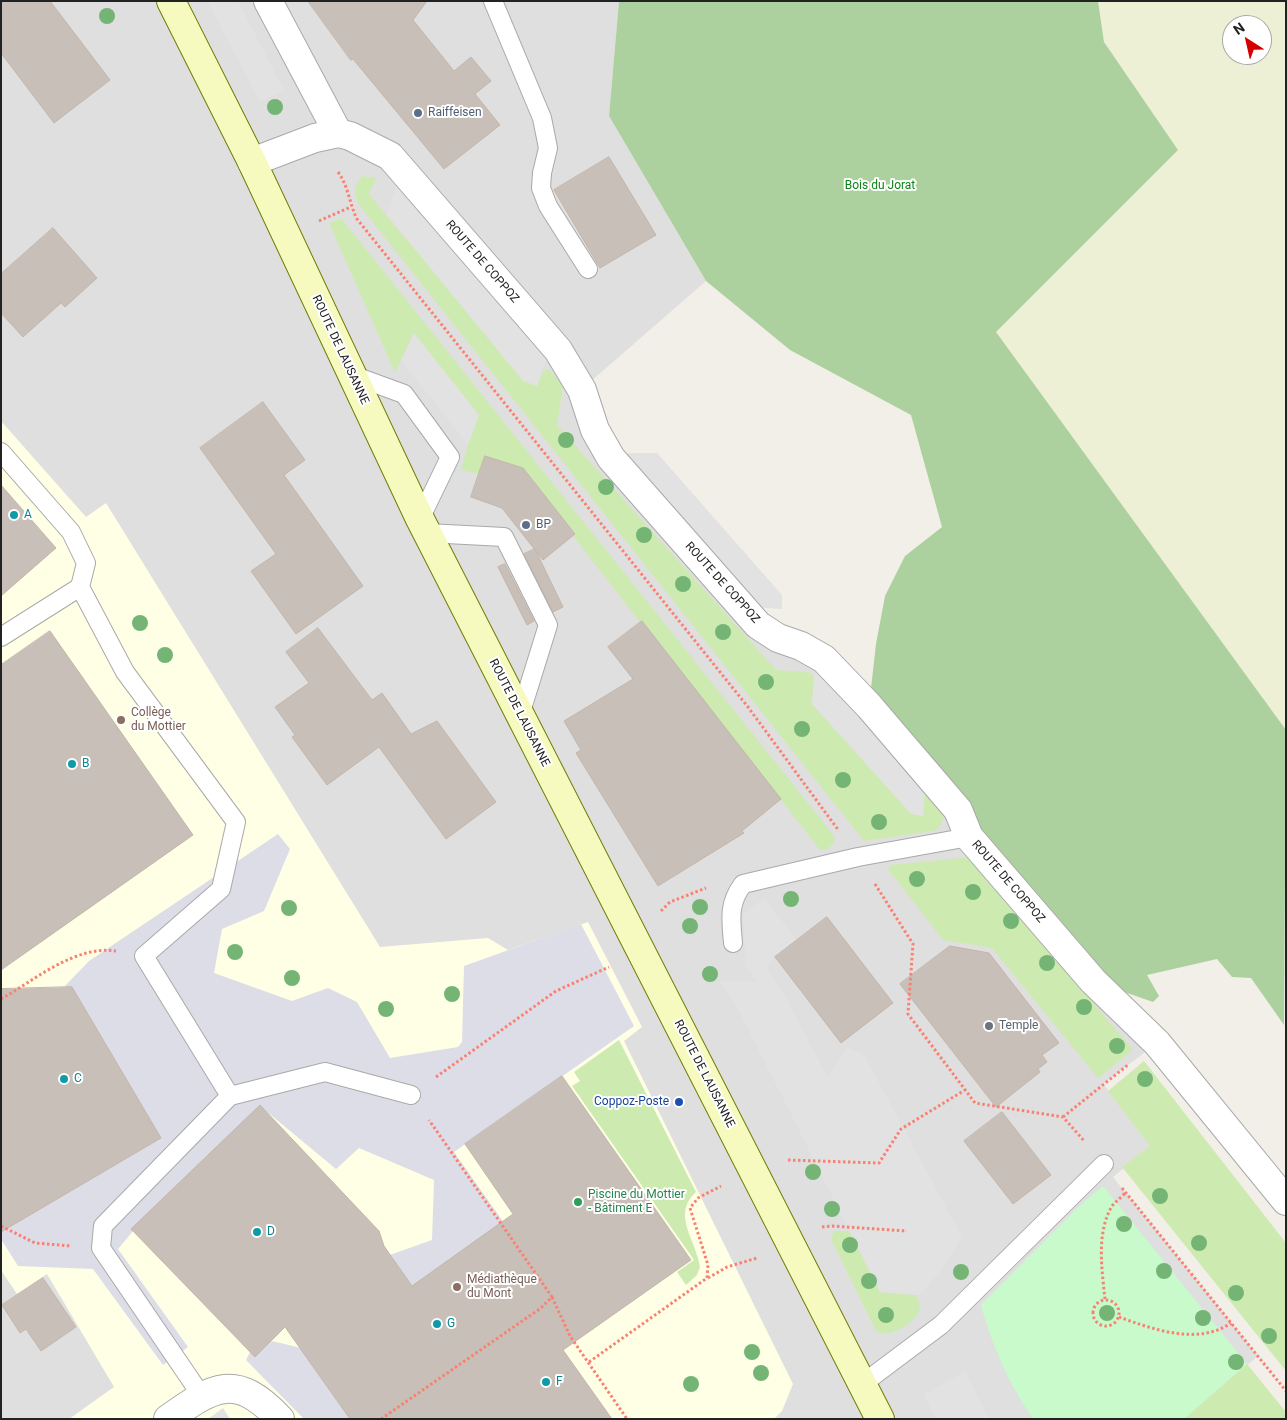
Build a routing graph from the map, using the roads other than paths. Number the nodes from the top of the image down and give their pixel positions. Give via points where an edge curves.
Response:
1 (171, 1) edge
2 (268, 1) edge
3 (493, 1) edge
4 (326, 136) junction
5 (252, 162) junction
6 (588, 269) dead end
7 (352, 375) junction
8 (1, 452) edge
9 (424, 526) junction
10 (80, 587) junction
11 (1, 637) edge
12 (520, 715) junction
13 (969, 837) junction
14 (733, 943) dead end
15 (411, 1095) road end
16 (230, 1096) junction
17 (1104, 1164) road end
18 (1286, 1201) edge
19 (862, 1385) junction
20 (201, 1395) junction
21 (168, 1419) edge
22 (280, 1419) edge
23 (880, 1419) edge

1 - 5 main road, ROUTE DE LAUSANNE
2 - 4 street
3 - 6 lane via 542,118 548,148 541,188 548,206
4 - 5 street
4 - 13 street, ROUTE DE COPPOZ via 358,140 390,156 558,350 582,390 595,430 610,458 758,625 824,659 863,699 958,810
5 - 7 main road, ROUTE DE LAUSANNE
7 - 9 main road, ROUTE DE LAUSANNE
7 - 9 lane via 404,394 450,457
8 - 10 lane via 71,532 86,563
9 - 12 main road, ROUTE DE LAUSANNE
9 - 12 lane via 504,537 548,625
10 - 11 lane
10 - 16 lane via 125,672 236,822 221,889 144,956
12 - 19 main road, ROUTE DE LAUSANNE
13 - 14 lane via 858,857 743,884 733,898
13 - 18 street, ROUTE DE COPPOZ via 1094,981 1157,1043
15 - 16 lane via 325,1072
16 - 20 lane via 103,1226 101,1248 114,1271
17 - 19 lane via 941,1325
19 - 23 main road, ROUTE DE LAUSANNE
20 - 21 street
20 - 22 street via 236,1388 249,1392

